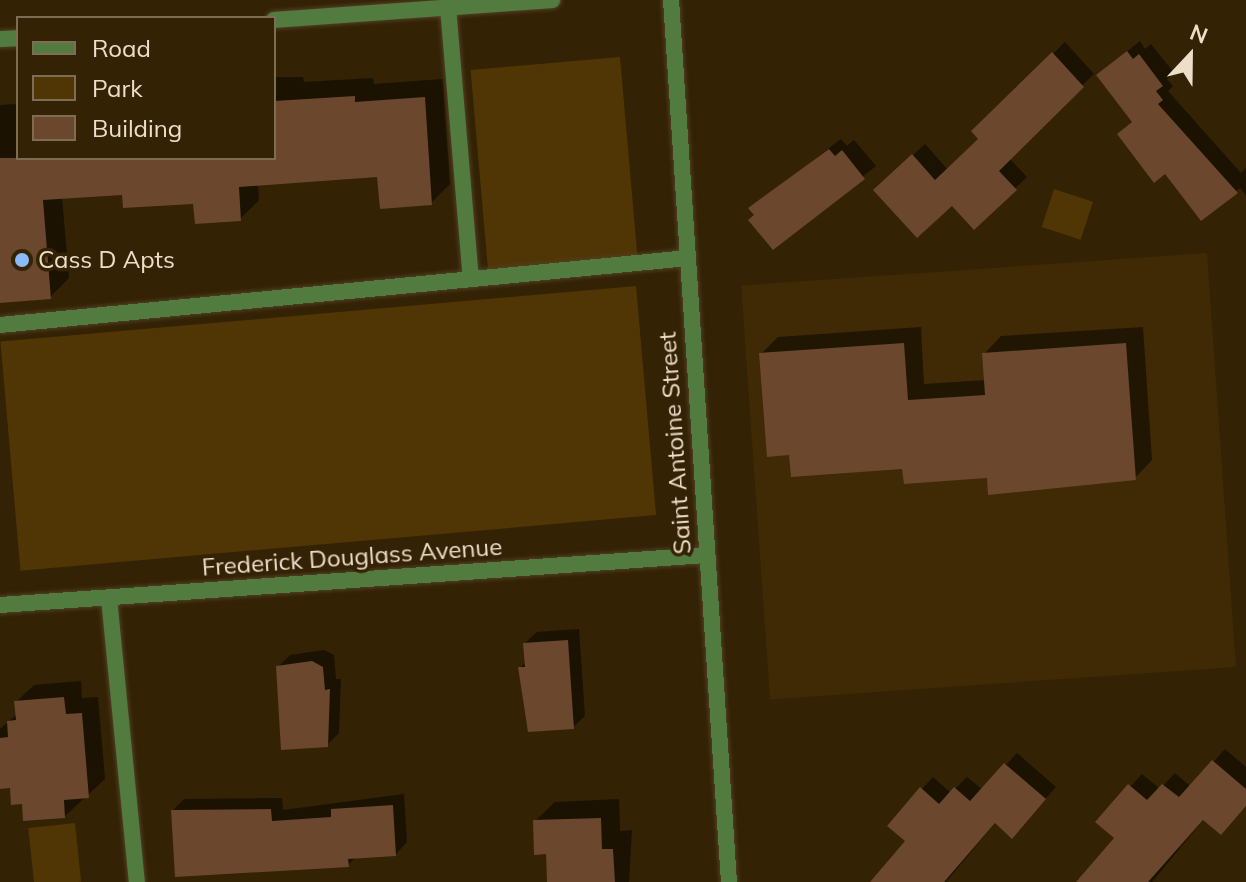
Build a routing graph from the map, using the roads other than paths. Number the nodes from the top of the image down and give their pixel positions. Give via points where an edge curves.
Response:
1 (552, 0) edge
2 (671, 0) edge
3 (448, 7) junction
4 (276, 20) edge
5 (688, 258) junction
6 (471, 279) junction
7 (0, 325) edge
8 (707, 555) junction
9 (109, 598) junction
10 (0, 605) edge
11 (137, 882) edge
12 (729, 882) edge

1 - 3 street
2 - 5 street, Saint Antoine Street
3 - 4 street
3 - 6 street
5 - 6 street
5 - 8 street, Saint Antoine Street
6 - 7 street
8 - 9 street, Frederick Douglass Avenue
8 - 12 street, Saint Antoine Street
9 - 10 street, Frederick Douglass Avenue
9 - 11 street

